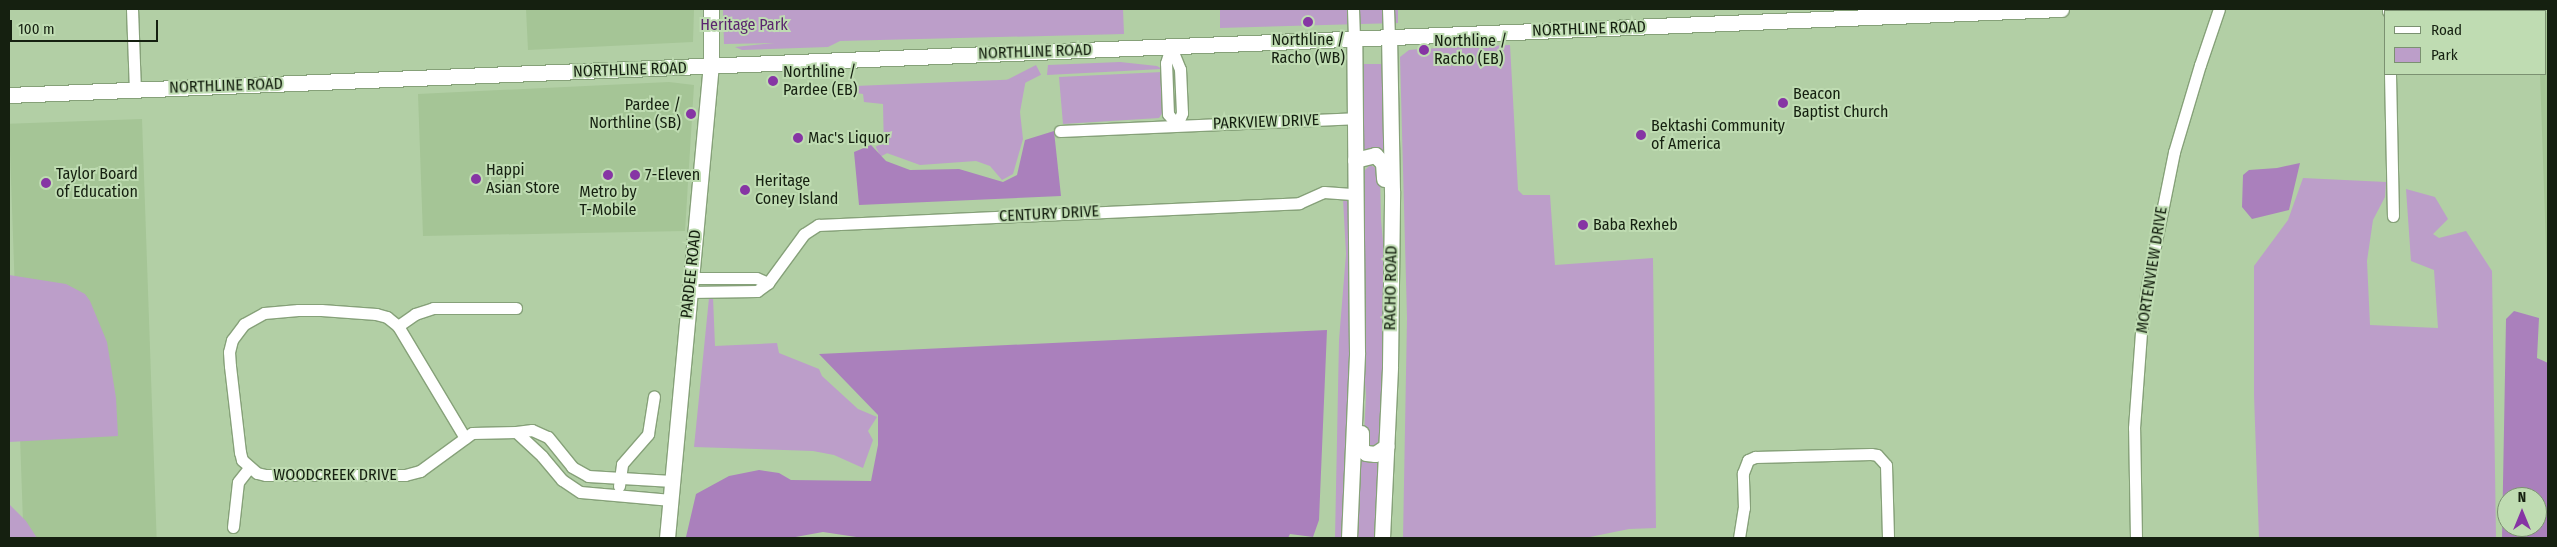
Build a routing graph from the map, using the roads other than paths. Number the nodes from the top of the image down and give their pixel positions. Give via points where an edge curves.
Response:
1 (132, 9) edge
2 (711, 9) edge
3 (1352, 9) edge
4 (1388, 9) edge
5 (2061, 9) edge
6 (2219, 9) edge
7 (1389, 37) junction
8 (1354, 38) junction
9 (1171, 47) junction
10 (711, 66) junction
11 (2390, 75) edge
12 (135, 90) junction
13 (9, 95) edge
14 (1355, 118) junction
15 (1177, 125) junction
16 (1060, 131) dead end
17 (1355, 160) junction
18 (1356, 194) junction
19 (2393, 216) dead end
20 (1391, 275) junction
21 (690, 285) junction
22 (516, 308) dead end
23 (398, 326) junction
24 (1357, 352) junction
25 (654, 396) dead end
26 (516, 432) junction
27 (465, 438) junction
28 (1387, 446) junction
29 (572, 467) junction
30 (249, 468) junction
31 (619, 478) junction
32 (562, 480) junction
33 (672, 481) junction
34 (618, 495) junction
35 (671, 500) junction
36 (232, 527) dead end
37 (668, 538) edge
38 (1349, 538) edge
39 (1382, 538) edge
40 (1739, 538) edge
41 (1888, 538) edge
42 (2136, 538) edge

1 - 12 street
2 - 10 main road, PARDEE ROAD
3 - 8 street
4 - 7 street
5 - 7 main road, NORTHLINE ROAD
6 - 42 street, MORTENVIEW DRIVE via 2174,152 2147,286 2134,428
7 - 8 main road, NORTHLINE ROAD
7 - 20 main road, RACHO ROAD
8 - 9 main road, NORTHLINE ROAD
8 - 14 main road, RACHO ROAD
9 - 10 main road, NORTHLINE ROAD
9 - 15 street via 1166,63 1168,114
10 - 12 main road, NORTHLINE ROAD
10 - 21 main road, PARDEE ROAD
11 - 19 street
12 - 13 main road, NORTHLINE ROAD
14 - 15 street, PARKVIEW DRIVE
14 - 17 main road, RACHO ROAD
15 - 16 street, PARKVIEW DRIVE
17 - 18 main road, RACHO ROAD
17 - 20 main road via 1375,155 1383,163 1384,218
18 - 21 street, CENTURY DRIVE via 1324,192 1299,203 818,225 804,234 768,282 756,278
18 - 24 main road, RACHO ROAD
20 - 28 main road, RACHO ROAD
21 - 33 main road, PARDEE ROAD
22 - 23 street via 433,308 414,314
23 - 27 street
23 - 30 street via 387,317 376,314 298,310 264,313 244,324 232,340 229,360 240,452
24 - 28 main road via 1363,396 1361,449 1375,454
24 - 38 main road, RACHO ROAD
25 - 31 street via 648,434 626,458
26 - 27 street, WOODCREEK DRIVE via 480,432
26 - 29 street, WOODCREEK DRIVE via 532,430 548,437
26 - 32 street
27 - 30 street, WOODCREEK DRIVE via 420,471 405,475 266,475
28 - 39 main road, RACHO ROAD
29 - 31 street, WOODCREEK DRIVE via 588,476
29 - 32 street
30 - 36 street via 238,482
31 - 33 street, WOODCREEK DRIVE
31 - 34 street
32 - 34 street via 580,492
33 - 35 main road, PARDEE ROAD
34 - 35 street
35 - 37 main road, PARDEE ROAD
40 - 41 street via 1744,508 1744,466 1752,458 1871,454 1883,459

